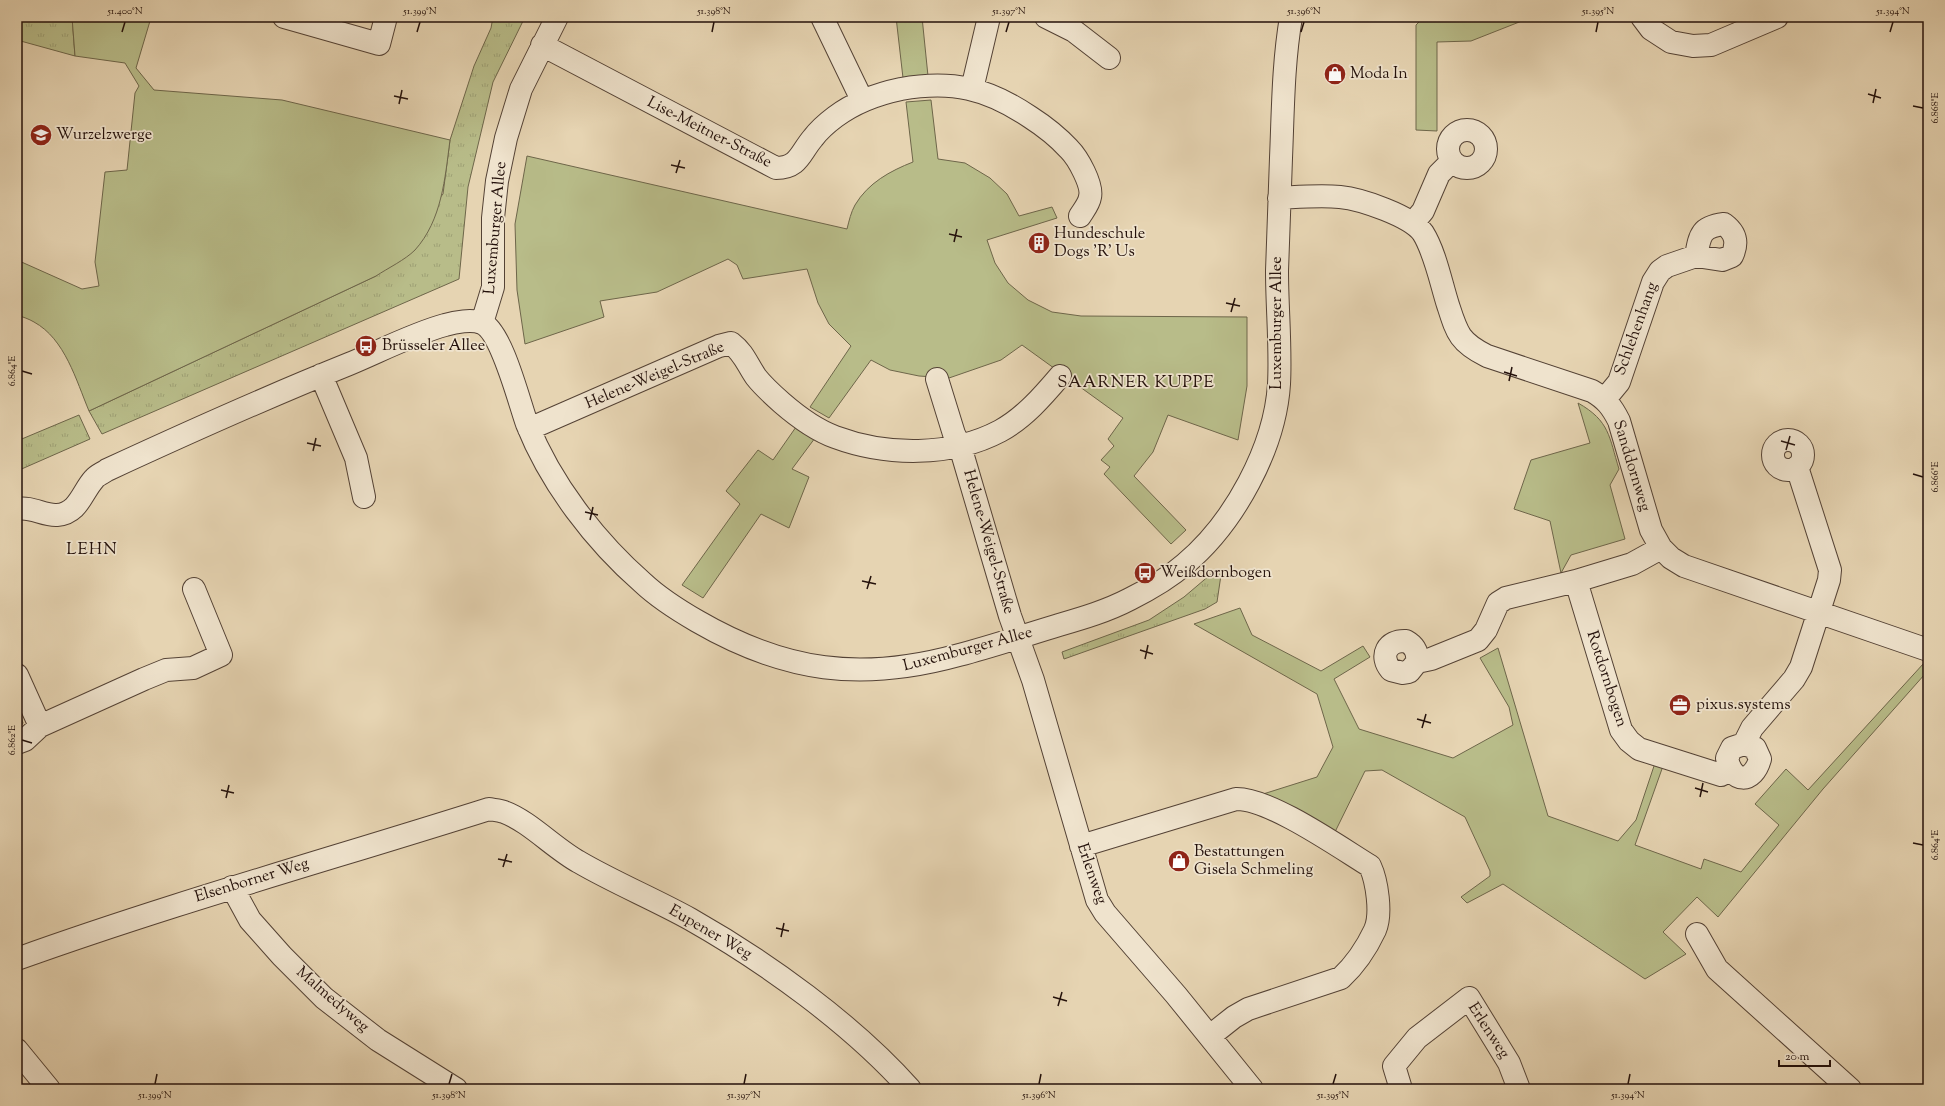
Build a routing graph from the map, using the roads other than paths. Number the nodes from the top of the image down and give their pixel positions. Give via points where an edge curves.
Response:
1 (284, 17) edge
2 (386, 17) edge
3 (557, 17) edge
4 (822, 17) edge
5 (989, 17) edge
6 (1046, 17) edge
7 (1291, 17) edge
8 (1642, 17) edge
9 (1777, 17) edge
10 (542, 45) junction
11 (1110, 58) dead end
12 (972, 89) junction
13 (862, 100) junction
14 (1452, 161) dead end
15 (1279, 198) junction
16 (1080, 216) dead end
17 (1413, 223) junction
18 (1696, 256) dead end
19 (482, 323) junction
20 (321, 375) junction
21 (1060, 376) dead end
22 (937, 379) dead end
23 (1605, 399) junction
24 (529, 429) junction
25 (960, 446) junction
26 (1797, 467) dead end
27 (364, 497) dead end
28 (17, 510) edge
29 (1661, 548) junction
30 (1576, 581) junction
31 (194, 589) dead end
32 (1820, 613) junction
33 (1018, 638) junction
34 (1928, 650) edge
35 (1417, 662) dead end
36 (17, 675) edge
37 (40, 726) junction
38 (17, 743) edge
39 (489, 809) joint
40 (1081, 846) junction
41 (232, 887) junction
42 (1697, 934) dead end
43 (17, 959) edge
44 (1210, 1036) junction
45 (17, 1050) edge
46 (49, 1089) edge
47 (456, 1089) edge
48 (910, 1089) edge
49 (1252, 1089) edge
50 (1402, 1089) edge
51 (1519, 1089) edge
52 (1850, 1089) edge

1 - 2 street via 379,44
3 - 10 street, Luxemburger Allee
4 - 13 street
5 - 12 street
6 - 11 street via 1074,31
7 - 15 street, Luxemburger Allee via 1285,61
8 - 9 street via 1651,29 1671,42 1693,46 1711,45
10 - 13 street, Lise-Meitner-Straße via 776,168 786,168 796,163 813,137 835,117
10 - 19 street, Luxemburger Allee via 521,89 506,138 493,218 493,287
12 - 13 street, Lise-Meitner-Straße via 944,85 914,87
12 - 16 street, Lise-Meitner-Straße via 1006,101 1054,133 1071,150 1088,178 1090,197
14 - 17 street via 1439,174 1424,211
15 - 17 street, Sanddornweg via 1341,197 1395,214
15 - 33 street, Luxemburger Allee via 1279,386 1272,424 1257,467 1231,513 1184,566 1135,597 1105,610
17 - 23 street, Sanddornweg via 1429,247 1457,332 1472,348 1487,356 1592,391
18 - 23 street, Schlehenhang via 1667,266 1653,282 1619,382
19 - 20 street via 475,321 440,326
19 - 24 street, Luxemburger Allee via 492,331 501,345
20 - 27 street via 356,458
20 - 28 street via 107,470 95,478 79,503 69,511 57,515 30,509
21 - 25 street, Helene-Weigel-Straße via 1033,407 1000,431
22 - 25 street, Helene-Weigel-Straße
23 - 29 street, Sanddornweg via 1619,421 1651,530
24 - 25 street, Helene-Weigel-Straße via 731,343 741,350 757,377 781,402 812,425 834,436 861,445 889,450
24 - 33 street, Luxemburger Allee via 560,486 615,556 645,586 678,610 734,640 783,660 816,667 853,670 894,669 938,661
25 - 33 street, Helene-Weigel-Straße
26 - 32 street via 1830,570 1830,580
29 - 30 street via 1632,564
29 - 32 street, Sanddornweg via 1670,558 1684,566
30 - 32 street, Rotdornbogen via 1620,730 1639,749 1721,775 1729,770 1727,758 1732,748 1744,744 1752,728 1794,679 1801,667
30 - 35 street via 1506,598 1498,603 1486,630 1478,640
31 - 37 street via 221,655 193,668 166,670
32 - 34 street, Sanddornweg
33 - 40 street, Erlenweg via 1033,680
36 - 37 street
37 - 38 street
39 - 41 street, Elsenborner Weg
39 - 48 street, Eupener Weg via 503,811 518,819 578,862 690,919 768,967 838,1020
40 - 44 street, Erlenweg via 1097,900 1105,913
40 - 44 street via 1236,799 1246,799 1274,810 1370,866 1376,878 1376,929 1353,967 1341,978 1248,1009
41 - 43 street, Elsenborner Weg via 112,925
41 - 47 street, Malmedyweg via 250,920 324,998 378,1040
42 - 52 street via 1717,970
44 - 49 street, Erlenweg
45 - 46 street
50 - 51 street, Erlenweg via 1394,1066 1417,1038 1469,998 1509,1063

